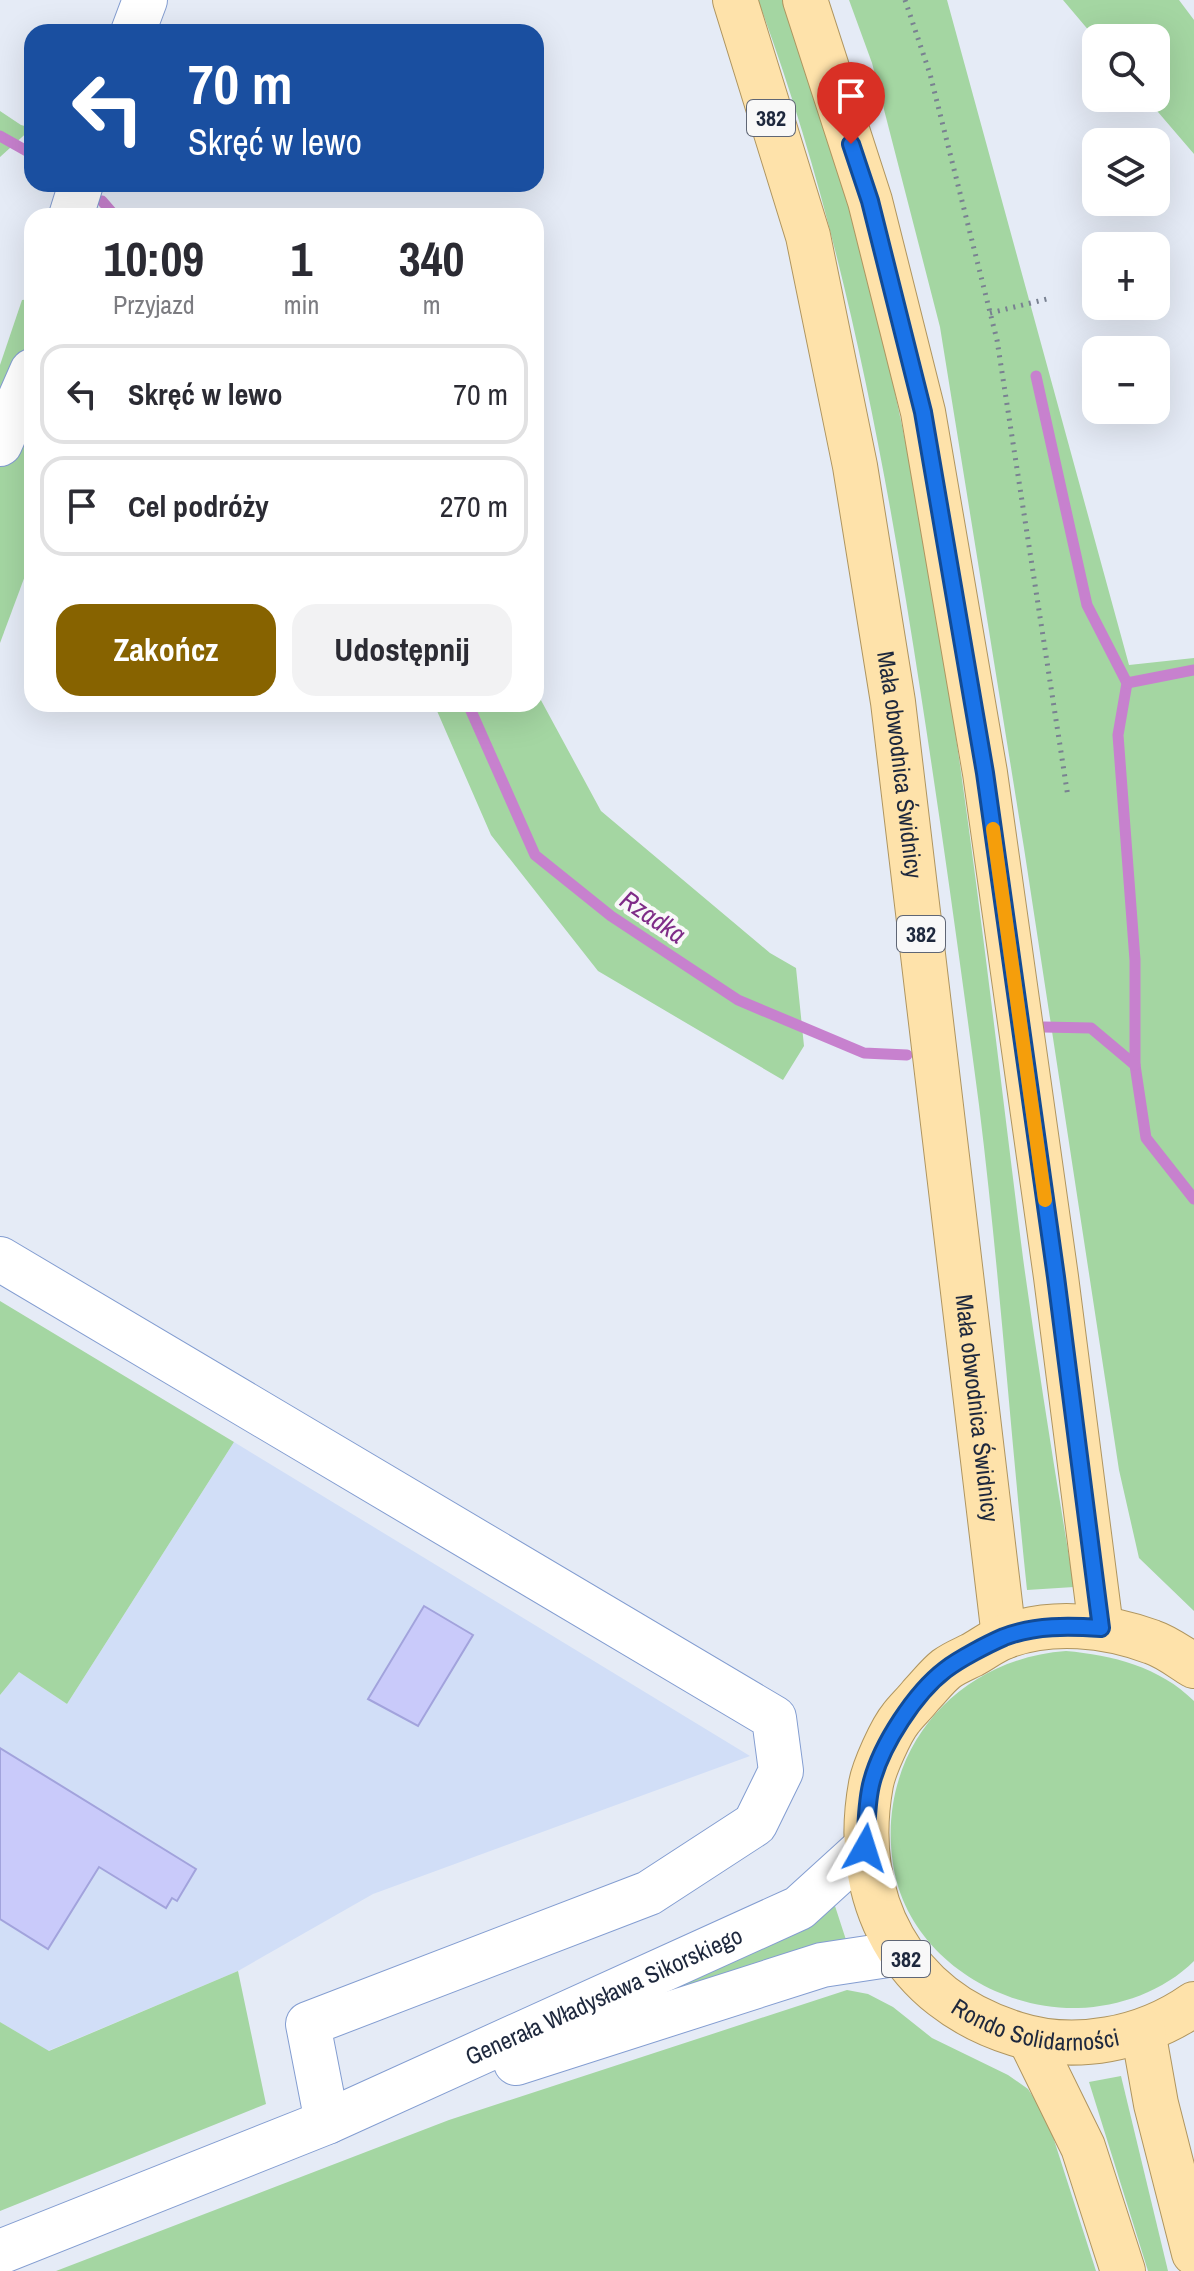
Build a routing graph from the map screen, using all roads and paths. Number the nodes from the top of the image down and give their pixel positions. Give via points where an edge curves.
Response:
1 (145, 0) edge
2 (735, 0) edge
3 (805, 0) edge
4 (905, 0) edge
5 (136, 24) edge
6 (1051, 298) dead end
7 (990, 313) junction
8 (24, 389) edge
9 (0, 444) edge
10 (1068, 797) dead end
11 (0, 1259) edge
12 (1101, 1628) junction
13 (1004, 1637) junction
14 (1194, 1666) edge
15 (865, 1848) junction
16 (901, 1953) junction
17 (1194, 2004) edge
18 (1143, 2031) junction
19 (1030, 2039) junction
20 (327, 2122) junction
21 (0, 2252) edge
22 (1194, 2253) edge
23 (1123, 2271) edge

1 - 5 street
2 - 13 main road, Mała obwodnica Świdnicy / 382 via 808,236 881,623
3 - 12 main road via 870,201 923,412 985,773
4 - 7 path via 930,74
6 - 7 path
7 - 10 path
8 - 9 street
11 - 20 street via 774,1718 781,1771 755,1824 649,1893 308,2024
12 - 13 main road, Rondo Solidarności / 382 via 1068,1626
12 - 14 main road, Rondo Solidarności / 382 via 1155,1642
13 - 15 main road, Rondo Solidarności / 382 via 945,1670 899,1719 872,1781
15 - 16 main road, Rondo Solidarności / 382 via 883,1921
15 - 20 street, Generała Władysława Sikorskiego via 799,1908
16 - 19 main road, Rondo Solidarności / 382 via 958,2009
16 - 20 street, Generała Władysława Sikorskiego via 822,1965
17 - 18 main road, Rondo Solidarności / 382
18 - 19 main road, Rondo Solidarności / 382 via 1087,2043
18 - 22 main road
19 - 23 main road via 1083,2147
20 - 21 street, Generała Władysława Sikorskiego

